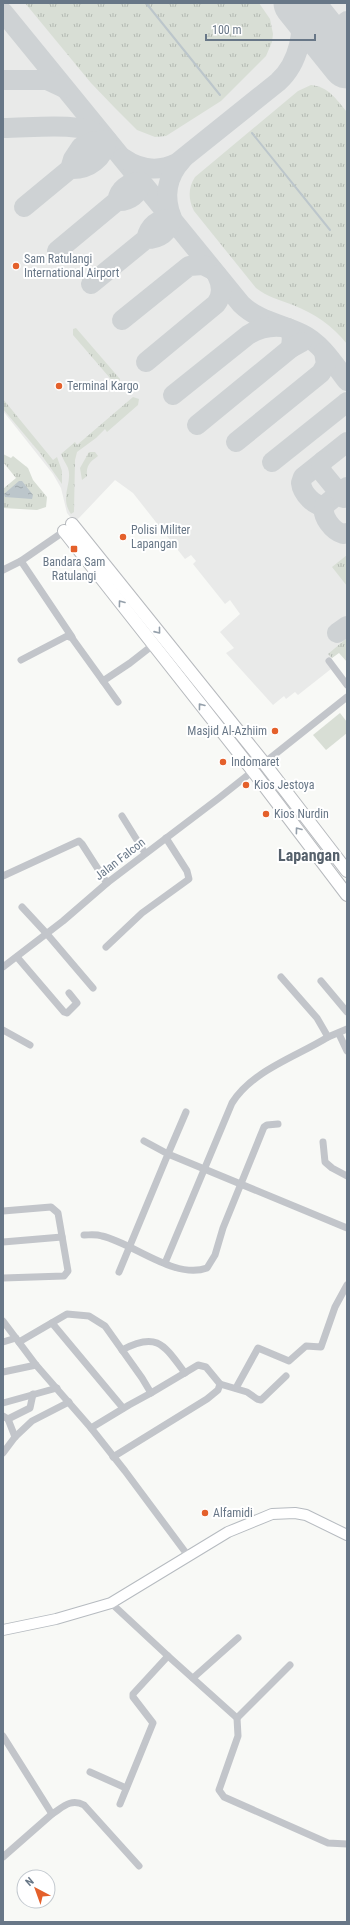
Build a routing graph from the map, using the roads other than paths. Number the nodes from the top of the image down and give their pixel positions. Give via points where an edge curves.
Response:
1 (68, 528) junction
2 (21, 561) junction
3 (3, 570) edge
4 (72, 638) junction
5 (153, 645) junction
6 (21, 660) dead end
7 (329, 661) dead end
8 (103, 681) junction
9 (347, 685) edge
10 (347, 698) edge
11 (118, 702) dead end
12 (264, 763) junction
13 (253, 771) junction
14 (122, 816) dead end
15 (166, 838) junction
16 (146, 853) junction
17 (347, 871) edge
18 (3, 876) edge
19 (107, 882) junction
20 (347, 895) edge
21 (22, 907) dead end
22 (47, 934) junction
23 (106, 947) dead end
24 (17, 957) junction
25 (3, 967) edge
26 (281, 977) dead end
27 (321, 981) dead end
28 (93, 988) dead end
29 (69, 993) dead end
30 (347, 1012) edge
31 (347, 1029) edge
32 (3, 1030) edge
33 (339, 1034) junction
34 (328, 1037) junction
35 (30, 1045) dead end
36 (347, 1051) edge
37 (186, 1112) dead end
38 (278, 1124) dead end
39 (144, 1141) dead end
40 (323, 1142) dead end
41 (168, 1154) junction
42 (203, 1169) junction
43 (347, 1176) edge
44 (242, 1184) junction
45 (3, 1211) edge
46 (347, 1228) edge
47 (84, 1236) dead end
48 (62, 1237) junction
49 (3, 1242) edge
50 (129, 1247) junction
51 (165, 1263) junction
52 (119, 1272) dead end
53 (3, 1278) edge
54 (347, 1285) edge
55 (3, 1321) edge
56 (52, 1323) junction
57 (17, 1340) junction
58 (3, 1342) edge
59 (122, 1350) junction
60 (36, 1365) junction
61 (3, 1372) edge
62 (185, 1373) junction
63 (286, 1376) dead end
64 (220, 1384) junction
65 (57, 1388) junction
66 (236, 1388) junction
67 (33, 1394) junction
68 (151, 1394) junction
69 (3, 1402) edge
70 (69, 1402) junction
71 (30, 1408) junction
72 (123, 1408) junction
73 (5, 1418) edge
74 (32, 1421) junction
75 (91, 1428) junction
76 (15, 1437) junction
77 (3, 1453) edge
78 (113, 1457) junction
79 (347, 1535) edge
80 (189, 1558) junction
81 (111, 1603) junction
82 (3, 1630) edge
83 (238, 1638) dead end
84 (168, 1656) junction
85 (290, 1665) dead end
86 (193, 1678) junction
87 (237, 1718) junction
88 (3, 1736) edge
89 (90, 1772) dead end
90 (126, 1788) junction
91 (120, 1804) dead end
92 (52, 1814) junction
93 (347, 1844) edge
94 (3, 1857) edge
95 (139, 1866) dead end

1 - 2 street
5 -> 1 highway
1 -> 12 highway
2 - 3 street
2 - 4 street
4 - 6 street via 67,636
4 - 8 street
5 - 8 street
13 -> 5 highway
7 - 9 street
8 - 11 street
10 - 12 street
12 - 17 highway
13 - 15 street, Jalan Falcon
20 -> 13 highway
14 - 16 street
15 - 16 street, Jalan Falcon
15 - 23 street via 187,871 189,879 142,913
16 - 19 street, Jalan Falcon
18 - 19 street via 79,841
19 - 22 street, Jalan Falcon
21 - 22 street
22 - 24 street, Jalan Falcon
22 - 28 street
24 - 25 street, Jalan Falcon
24 - 29 street via 64,1012 77,1003
26 - 34 street via 317,1018
27 - 30 street
31 - 33 street
32 - 35 street
33 - 34 street
33 - 36 street
34 - 42 street via 268,1070 238,1094
37 - 41 street
38 - 44 street via 264,1127
39 - 41 street
40 - 43 street via 325,1162
41 - 42 street
41 - 50 street
42 - 44 street
42 - 51 street
44 - 46 street
44 - 51 street via 207,1268 191,1270
45 - 48 street via 51,1207 58,1213
47 - 50 street via 104,1236
48 - 49 street
48 - 53 street via 68,1270 64,1276
50 - 51 street
50 - 52 street
54 - 66 street via 335,1307 321,1347 306,1346 289,1361 258,1348
55 - 57 street
56 - 57 street
56 - 59 street via 67,1314 88,1316 105,1326
56 - 72 street
57 - 58 street
57 - 60 street
59 - 62 street via 137,1342 151,1341 170,1352
59 - 68 street
60 - 61 street
60 - 65 street
62 - 64 street via 201,1365 206,1367
62 - 68 street
63 - 66 street via 261,1400
64 - 66 street
64 - 78 street via 218,1390 207,1399
65 - 67 street
65 - 70 street
67 - 69 street
67 - 71 street
68 - 72 street
70 - 74 street
70 - 75 street
71 - 73 street
71 - 74 street
72 - 75 street
73 - 76 street
74 - 76 street
75 - 78 street
76 - 77 street
78 - 80 street
79 - 80 main road via 306,1515 272,1514 228,1532
80 - 81 main road
81 - 82 main road via 56,1619
81 - 84 street
83 - 86 street
84 - 86 street
84 - 90 street via 133,1694 153,1723
85 - 87 street
86 - 87 street
87 - 93 street via 238,1736 220,1793 328,1843
88 - 92 street
89 - 90 street
90 - 91 street
92 - 94 street
92 - 95 street via 72,1802 84,1805

